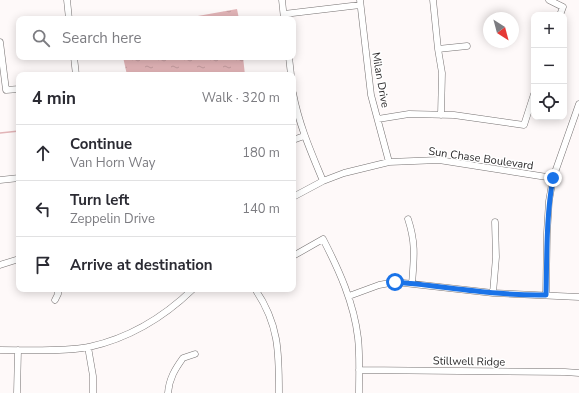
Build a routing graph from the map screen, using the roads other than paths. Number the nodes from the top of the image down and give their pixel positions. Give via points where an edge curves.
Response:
1 (67, 0) edge
2 (282, 0) edge
3 (433, 0) edge
4 (549, 0) edge
5 (360, 2) edge
6 (561, 12) edge
7 (69, 16) edge
8 (284, 16) edge
9 (289, 16) edge
10 (0, 42) edge
11 (467, 46) dead end
12 (438, 49) junction
13 (74, 60) edge
14 (289, 60) edge
15 (76, 72) edge
16 (291, 72) edge
17 (16, 89) edge
18 (531, 103) edge
19 (579, 104) edge
20 (296, 109) edge
21 (578, 113) edge
22 (441, 115) junction
23 (378, 119) junction
24 (304, 136) junction
25 (296, 139) edge
26 (389, 162) junction
27 (16, 178) edge
28 (553, 178) junction
29 (0, 180) edge
30 (323, 181) junction
31 (296, 195) edge
32 (408, 219) dead end
33 (495, 222) dead end
34 (296, 254) edge
35 (16, 260) edge
36 (0, 265) edge
37 (412, 284) junction
38 (58, 292) edge
39 (190, 292) edge
40 (257, 292) edge
41 (493, 293) junction
42 (546, 295) junction
43 (349, 296) junction
44 (579, 298) edge
45 (54, 300) dead end
46 (88, 347) junction
47 (0, 350) edge
48 (18, 350) junction
49 (195, 354) dead end
50 (360, 370) junction
51 (579, 373) edge
52 (17, 393) edge
53 (93, 393) edge
54 (168, 393) edge
55 (279, 393) edge
56 (359, 393) edge

1 - 7 street
2 - 8 street
3 - 12 street
4 - 6 street via 562,8
5 - 9 street
5 - 23 street, Milan Drive via 371,95
10 - 17 street via 6,90
11 - 12 street
12 - 22 street via 442,73
13 - 15 street
14 - 16 street
18 - 22 street via 524,125 469,116
19 - 21 street
20 - 24 street
21 - 28 street
22 - 23 street via 409,114
23 - 26 street, Milan Drive
24 - 25 street
24 - 30 street
26 - 28 street, Sun Chase Boulevard via 439,160
26 - 30 street, Sun Chase Boulevard
27 - 29 street
28 - 42 street via 547,233
30 - 31 street, Sun Chase Boulevard
32 - 37 street via 414,249
33 - 41 street
34 - 43 street via 324,239
35 - 36 street
37 - 41 street
37 - 43 street via 395,282 379,285
38 - 45 street
39 - 46 street via 146,326
40 - 55 street via 269,312 276,332
41 - 42 street
42 - 44 street
43 - 50 street via 358,337
46 - 48 street
46 - 53 street
47 - 48 street
48 - 52 street
49 - 54 street via 183,358 173,372
50 - 51 street, Stillwell Ridge
50 - 56 street

